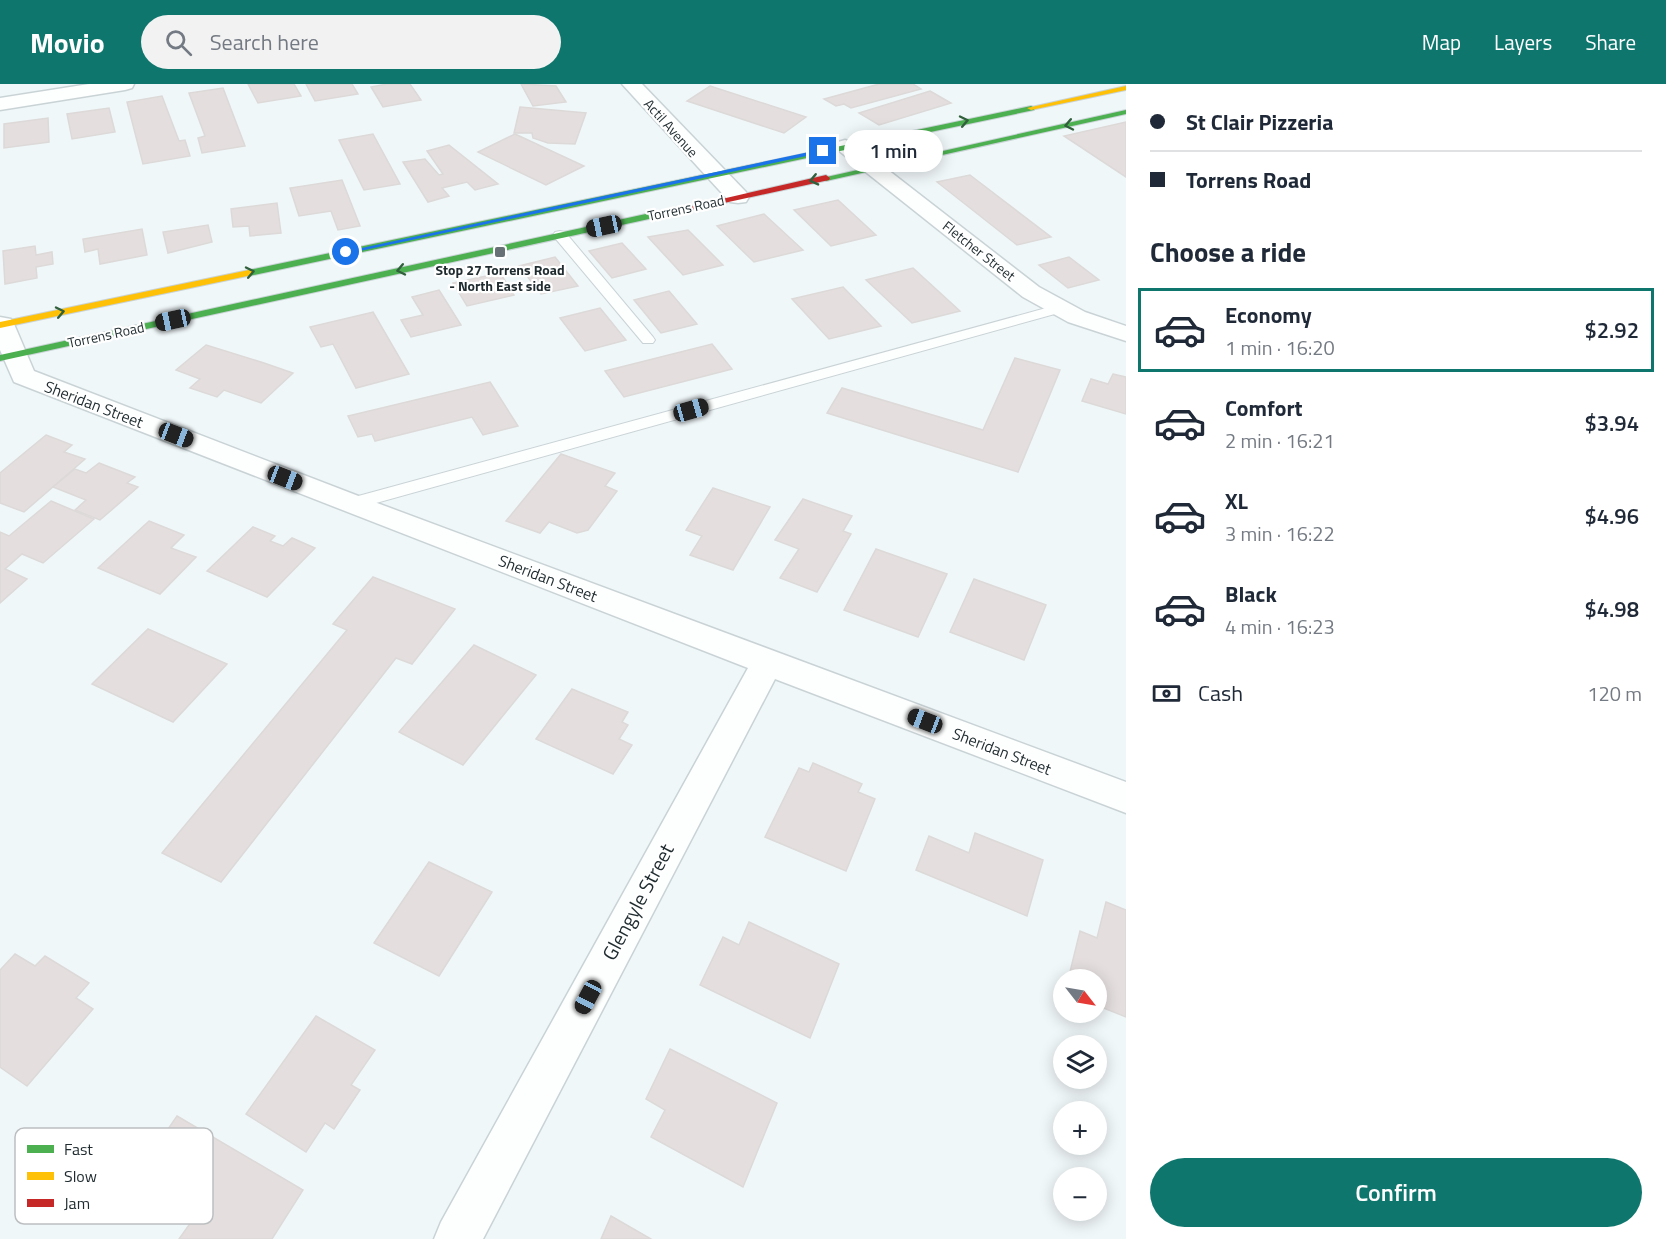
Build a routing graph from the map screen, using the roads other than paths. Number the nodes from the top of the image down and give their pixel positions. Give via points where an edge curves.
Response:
1 (125, 84) edge
2 (631, 84) edge
3 (1126, 88) edge
4 (0, 104) edge
5 (1126, 112) edge
6 (845, 146) junction
7 (871, 167) junction
8 (715, 174) junction
9 (738, 198) junction
10 (561, 235) junction
11 (1057, 309) junction
12 (1, 325) edge
13 (1126, 334) edge
14 (648, 340) dead end
15 (6, 357) edge
16 (351, 504) junction
17 (768, 661) junction
18 (1126, 798) edge
19 (458, 1239) edge

1 - 4 street
2 - 8 street, Actil Avenue
6 -> 3 main road, Torrens Road
5 -> 7 main road, Torrens Road
6 - 7 street, Fletcher Street
6 - 8 main road, Torrens Road
7 -> 9 main road, Torrens Road
7 - 11 street, Fletcher Street
8 - 9 street, Actil Avenue
12 -> 8 main road, Torrens Road
9 - 10 main road, Torrens Road
10 - 14 lane
10 -> 15 main road, Torrens Road
11 - 13 street, Fletcher Street
11 - 16 lane
12 - 15 street, Sheridan Street
15 - 16 street, Sheridan Street via 23,376
16 - 17 street, Sheridan Street
17 - 18 street, Sheridan Street
17 - 19 street, Glengyle Street

